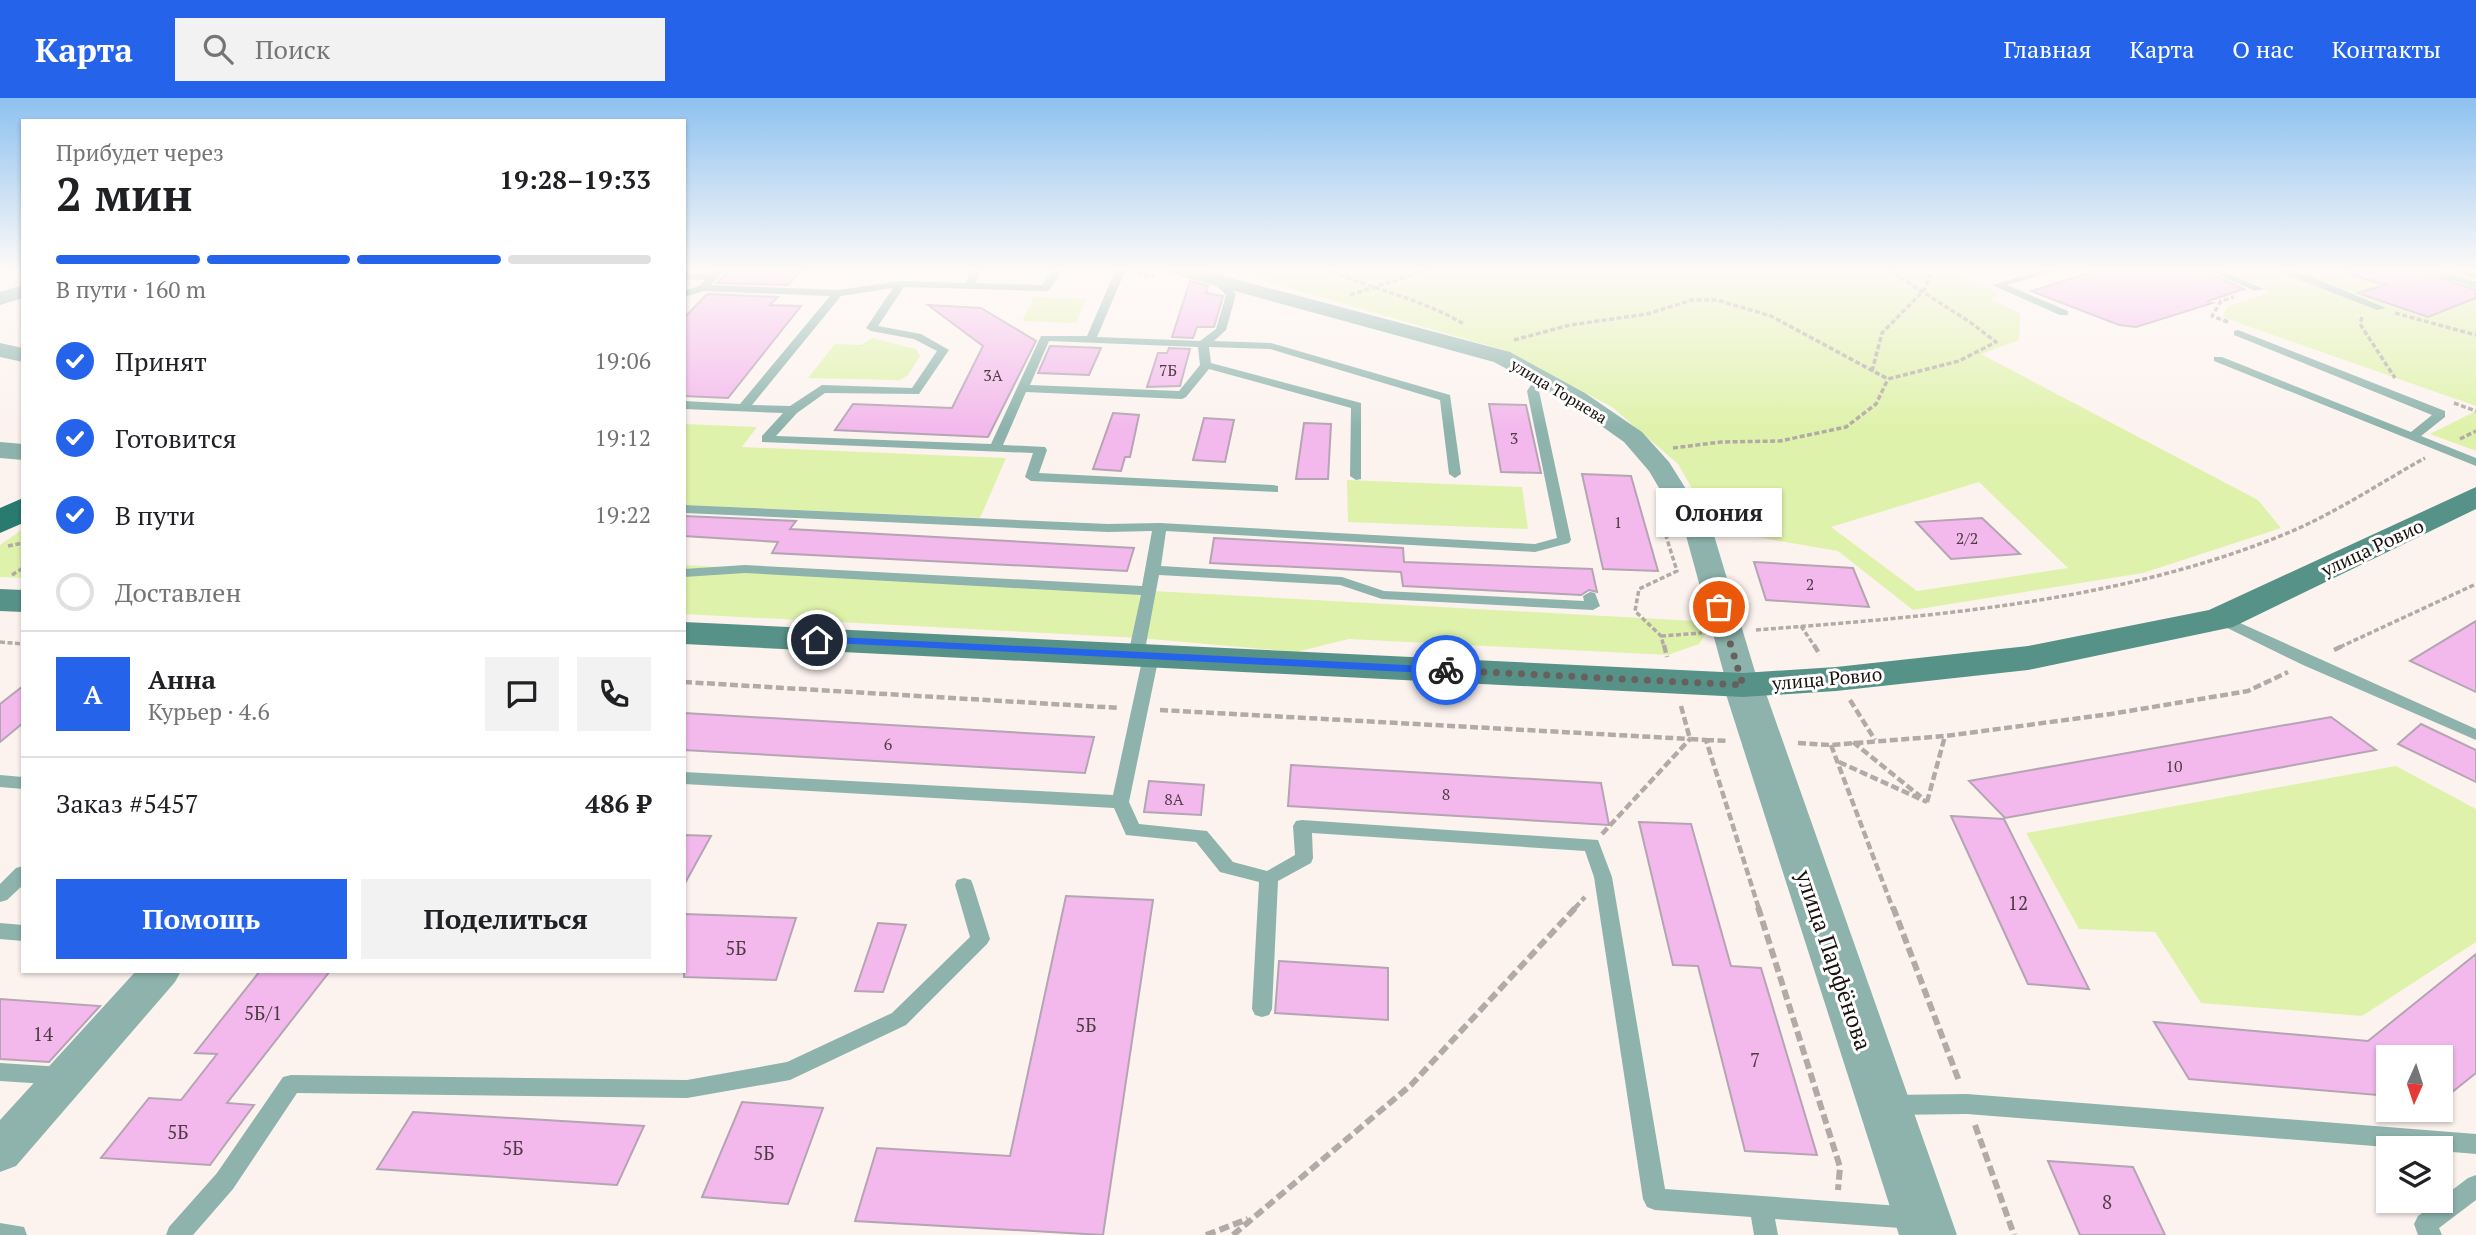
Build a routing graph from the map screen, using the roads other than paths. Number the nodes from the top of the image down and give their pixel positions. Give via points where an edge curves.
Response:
1 (814, 322) edge
2 (875, 322) edge
3 (1098, 322) edge
4 (1223, 322) edge
5 (1379, 322) edge
6 (2238, 333) dead end
7 (1090, 341) junction
8 (1203, 344) junction
9 (0, 350) edge
10 (21, 355) edge
11 (2218, 359) dead end
12 (1206, 365) junction
13 (1541, 378) junction
14 (1022, 388) junction
15 (686, 405) edge
16 (744, 407) junction
17 (793, 410) junction
18 (2412, 437) junction
19 (995, 448) junction
20 (0, 450) edge
21 (21, 452) edge
22 (2476, 462) edge
23 (1455, 474) dead end
24 (1356, 476) dead end
25 (1273, 489) dead end
26 (2476, 497) edge
27 (21, 509) edge
28 (686, 509) edge
29 (0, 523) edge
30 (1160, 527) junction
31 (1153, 570) junction
32 (686, 573) edge
33 (1149, 591) junction
34 (1590, 596) dead end
35 (0, 600) edge
36 (21, 601) edge
37 (2220, 619) junction
38 (686, 633) edge
39 (1143, 656) junction
40 (1743, 685) junction
41 (2474, 732) edge
42 (686, 778) edge
43 (0, 781) edge
44 (21, 783) edge
45 (1120, 802) junction
46 (21, 875) edge
47 (1269, 878) junction
48 (964, 885) dead end
49 (0, 895) edge
50 (0, 931) edge
51 (21, 933) edge
52 (159, 973) edge
53 (1262, 1009) dead end
54 (0, 1072) edge
55 (68, 1077) junction
56 (1884, 1105) junction
57 (2476, 1144) edge
58 (1, 1150) edge
59 (2476, 1186) edge
60 (1761, 1206) junction
61 (1926, 1227) edge
62 (0, 1234) edge
63 (15, 1235) edge
64 (178, 1235) edge
65 (1766, 1235) edge
66 (2430, 1235) edge

1 - 16 lane
2 - 17 lane via 871,328 917,336 943,350 915,392 822,389
3 - 7 lane
4 - 8 lane via 1221,330
5 - 13 street, улица Торнева via 1502,357
6 - 18 lane via 2441,414
7 - 8 lane
7 - 14 lane via 1045,338
8 - 12 lane
8 - 23 lane via 1270,346 1446,398
9 - 10 street
11 - 18 lane
12 - 14 lane via 1182,395
12 - 24 lane via 1357,406
13 - 30 lane via 1533,391 1564,540 1535,548
13 - 40 street, улица Торнева via 1633,437 1660,467 1699,532
14 - 19 lane
15 - 16 lane
16 - 17 lane
17 - 19 lane via 766,439
18 - 22 lane
19 - 25 lane via 1041,450 1031,477
20 - 21 street
26 - 37 main road, улица Ровио
27 - 29 main road
28 - 30 lane
30 - 31 lane
31 - 33 lane
31 - 34 lane via 1342,581 1395,596 1593,607
32 - 33 lane via 745,569
33 - 39 lane
35 - 36 main road
37 - 40 main road, улица Ровио via 2028,659
37 - 41 lane
38 - 39 main road, улица Ровио
39 - 40 main road, улица Ровио
39 - 45 lane via 1139,709
40 - 56 street, улица Парфёнова
42 - 45 lane
43 - 44 lane
45 - 47 lane via 1132,830 1201,836 1227,867
46 - 49 lane
47 - 53 lane
47 - 60 lane via 1304,858 1302,826 1592,845 1604,877 1655,1199
48 - 64 lane via 980,939 900,1019 790,1071 687,1089 290,1084 225,1181
50 - 51 lane
52 - 55 street
54 - 55 lane
55 - 58 street
56 - 57 lane via 1967,1104
56 - 61 street, улица Парфёнова
59 - 66 lane via 2426,1224
60 - 61 lane via 1837,1211
60 - 65 lane
62 - 63 lane

